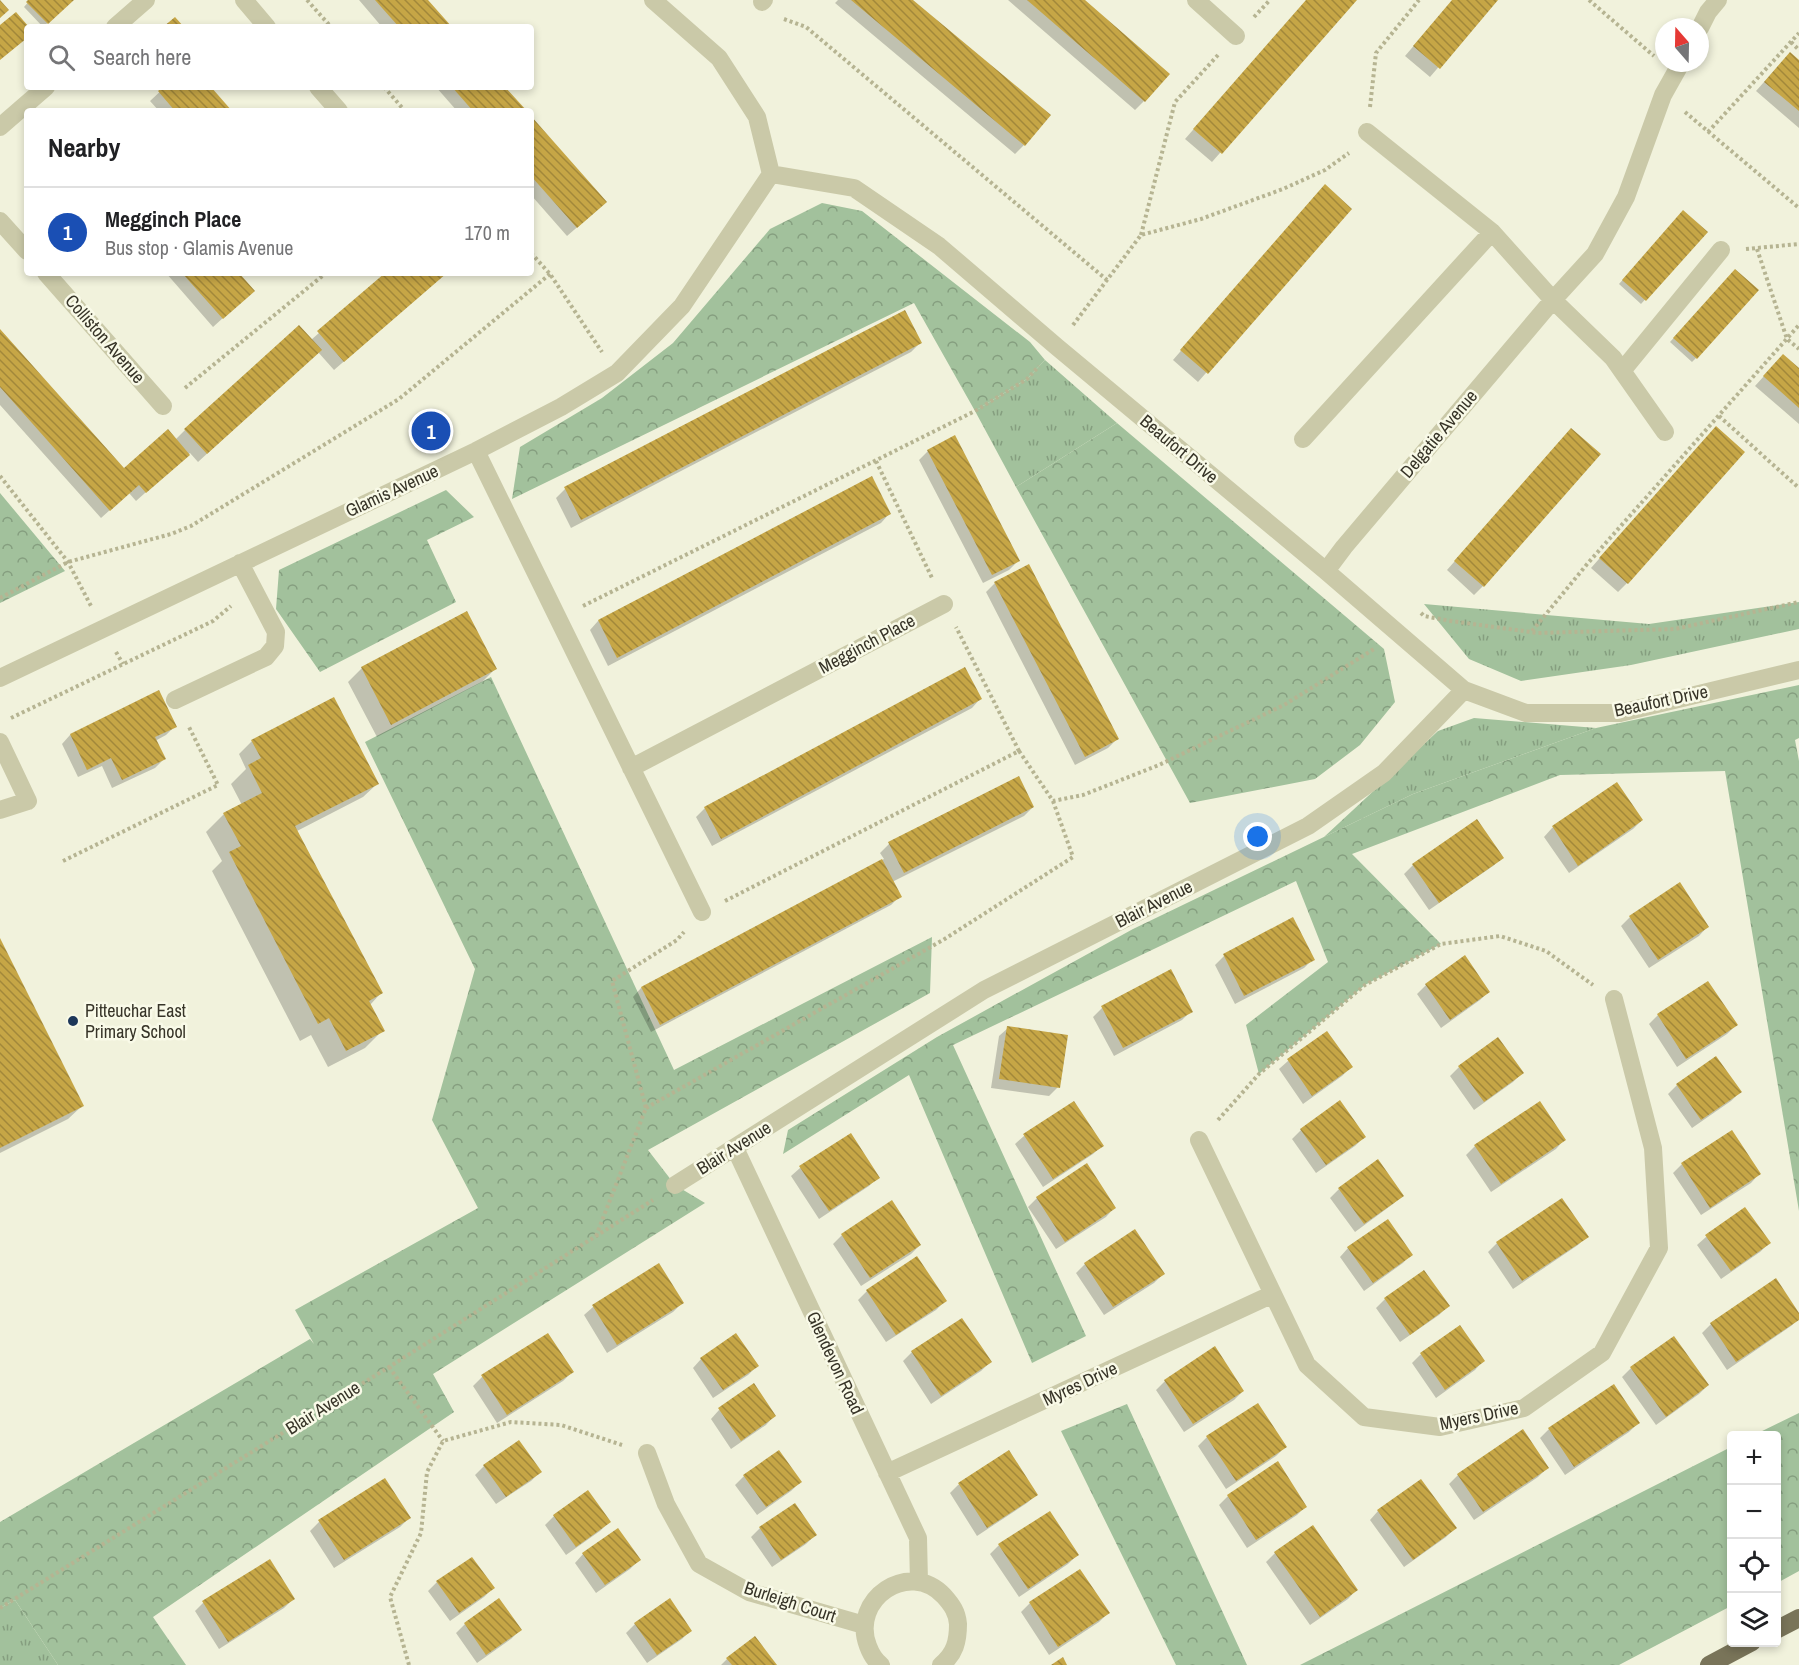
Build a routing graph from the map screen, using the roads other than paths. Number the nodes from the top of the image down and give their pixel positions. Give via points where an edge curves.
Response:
1 (146, 0) edge
2 (243, 0) edge
3 (653, 0) edge
4 (1196, 0) edge
5 (1718, 0) edge
6 (1705, 18) edge
7 (118, 24) edge
8 (264, 24) edge
9 (1236, 36) road end
10 (1676, 72) edge
11 (43, 90) edge
12 (321, 90) edge
13 (336, 108) edge
14 (0, 127) edge
15 (1367, 132) road end
16 (771, 174) junction
17 (0, 221) edge
18 (1492, 232) junction
19 (24, 248) edge
20 (1721, 250) road end
21 (49, 276) edge
22 (1553, 300) junction
23 (1622, 371) junction
24 (163, 406) road end
25 (1665, 432) dead end
26 (1303, 439) dead end
27 (476, 451) junction
28 (240, 563) junction
29 (1326, 571) junction
30 (944, 604) road end
31 (1799, 670) edge
32 (0, 678) edge
33 (1464, 690) junction
34 (175, 700) road end
35 (0, 742) edge
36 (631, 768) junction
37 (0, 810) edge
38 (702, 912) road end
39 (1614, 999) road end
40 (1199, 1140) road end
41 (735, 1148) junction
42 (675, 1185) road end
43 (1273, 1294) junction
44 (647, 1454) road end
45 (887, 1473) junction
46 (919, 1582) junction
47 (1799, 1618) edge
48 (864, 1625) junction
49 (1781, 1627) edge
50 (1743, 1647) edge
51 (881, 1665) edge
52 (941, 1665) edge
53 (1709, 1665) edge

1 - 7 street
2 - 8 street
3 - 16 street via 719,58 757,117
4 - 9 street
5 - 6 street
10 - 22 street, Delgatie Avenue via 1626,196 1595,254
11 - 14 street
12 - 13 street
15 - 18 street
16 - 27 street, Glamis Avenue via 682,306 617,373
16 - 29 street, Beaufort Drive via 854,188 939,246
17 - 19 street
18 - 22 street
18 - 26 street
20 - 23 street
21 - 24 street, Colliston Avenue
22 - 23 street
22 - 29 street, Delgatie Avenue
23 - 25 street
27 - 28 street, Glamis Avenue
27 - 36 street
28 - 32 street, Glamis Avenue
28 - 34 street via 276,632 275,646 266,657
29 - 33 street, Beaufort Drive
30 - 36 street, Megginch Place
31 - 33 street, Beaufort Drive via 1620,712 1526,713
33 - 41 street, Blair Avenue via 1384,772 1308,826 984,990
35 - 37 street via 28,801
36 - 38 street
39 - 43 street, Myers Drive via 1653,1148 1659,1248 1602,1353 1524,1408 1440,1427 1364,1417 1307,1365
40 - 43 street, Myers Drive
41 - 42 street, Blair Avenue
41 - 45 street, Glendevon Road
43 - 45 street, Myres Drive
44 - 48 street, Burleigh Court via 666,1504 699,1564 749,1592
45 - 46 street, Glendevon Road via 918,1538
46 - 48 street via 895,1584 879,1594
46 - 52 street via 938,1590 952,1604 957,1616 958,1638 948,1660
47 - 49 main road
48 - 51 street via 871,1654
50 - 53 main road

